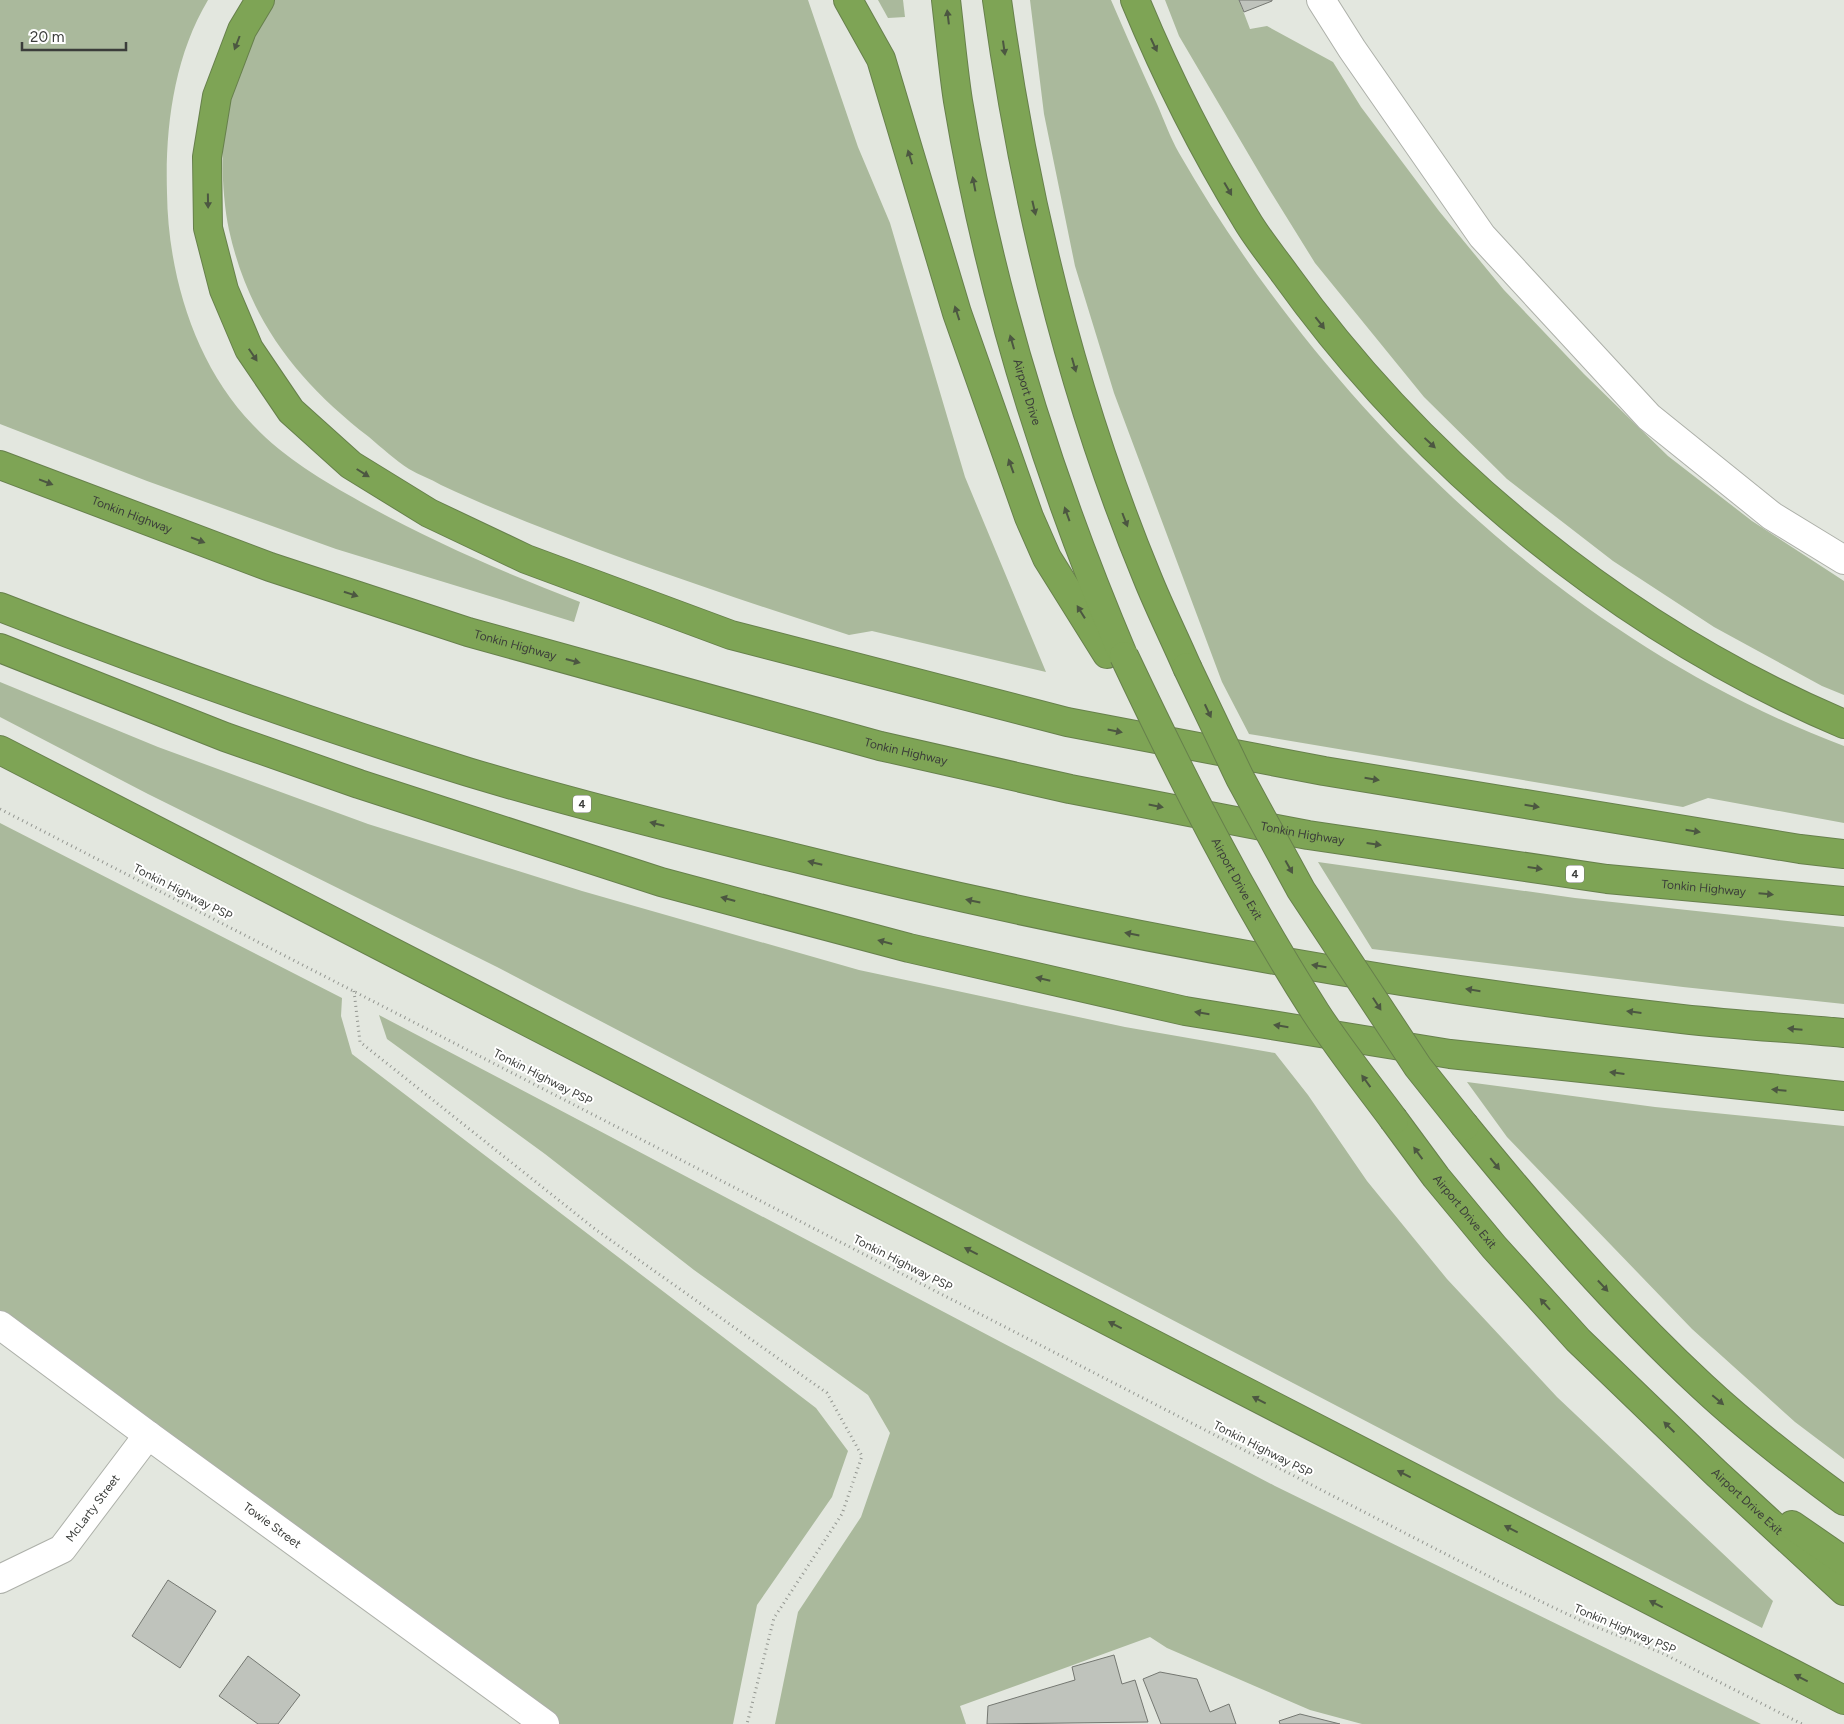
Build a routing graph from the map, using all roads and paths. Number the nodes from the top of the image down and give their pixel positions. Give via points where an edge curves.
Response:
1 (260, 0) edge
2 (848, 0) edge
3 (946, 0) edge
4 (997, 0) edge
5 (1135, 0) edge
6 (1321, 0) edge
7 (0, 465) edge
8 (1844, 560) edge
9 (0, 607) edge
10 (0, 648) edge
11 (1115, 655) junction
12 (1844, 724) edge
13 (0, 750) edge
14 (1175, 763) joint
15 (0, 809) edge
16 (1844, 854) edge
17 (1844, 901) edge
18 (354, 990) junction
19 (1844, 1033) edge
20 (1844, 1096) edge
21 (0, 1325) edge
22 (148, 1436) junction
23 (1716, 1473) junction
24 (1844, 1501) edge
25 (1844, 1561) edge
26 (0, 1579) edge
27 (1844, 1591) edge
28 (1844, 1700) edge
29 (545, 1724) edge
30 (747, 1724) edge
31 (1802, 1724) edge

1 -> 16 highway via 242,30 217,96 208,157 208,228 224,290 249,349 292,411 351,465 429,513 526,559 731,635 1067,722 1324,771
11 -> 2 highway via 1047,558 1029,517 957,313 881,59
11 -> 3 highway, Airport Drive via 1042,445 1001,308 958,100
4 -> 24 highway, bridge via 1008,81 1026,172 1070,350 1112,486 1147,577 1187,667 1240,778 1301,890 1418,1067 1538,1216 1703,1387 1785,1457
5 -> 12 highway via 1201,142 1247,221 1322,325 1398,412 1502,511 1605,590 1719,664
6 - 8 street via 1482,236 1642,410 1772,516
7 -> 17 highway, Tonkin Highway / 4 via 270,567 459,629 880,746 1070,789 1308,835 1607,879
19 -> 9 highway, 4 via 1685,1019 1392,978 1180,944 932,892 639,820 468,772 180,676
20 -> 10 highway via 1450,1054 1185,1011 909,948 661,882 359,784 216,734
11 - 14 highway, Airport Drive, bridge
28 -> 13 highway
23 -> 14 highway, Airport Drive Exit, bridge via 1565,1326 1436,1177 1317,1015 1220,852
15 - 18 path, Tonkin Highway PSP
18 - 30 path via 360,1042 595,1229 827,1393 862,1456 842,1514 774,1618
18 - 31 path, Tonkin Highway PSP via 1498,1581 1586,1623 1662,1652
21 - 22 street, Towie Street
22 - 26 street, McLarty Street via 62,1548
22 - 29 street, Towie Street
23 - 25 highway
23 - 27 highway, Airport Drive Exit

